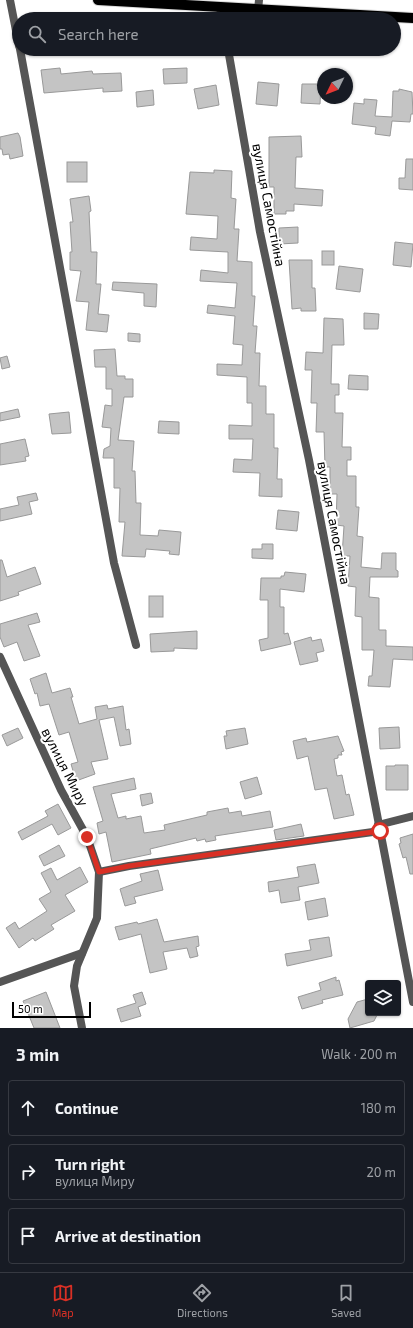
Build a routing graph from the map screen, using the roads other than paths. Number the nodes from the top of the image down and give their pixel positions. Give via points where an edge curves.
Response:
1 (10, 0) edge
2 (98, 0) edge
3 (258, 5) edge
4 (220, 7) junction
5 (12, 12) edge
6 (221, 12) edge
7 (341, 12) edge
8 (401, 17) edge
9 (413, 18) edge
10 (20, 56) edge
11 (229, 56) edge
12 (136, 645) dead end
13 (0, 657) edge
14 (413, 816) edge
15 (379, 828) junction
16 (99, 872) junction
17 (82, 953) junction
18 (0, 982) edge
19 (413, 1002) edge
20 (82, 1028) edge

1 - 5 street
2 - 4 main road
3 - 4 main road
3 - 7 main road
4 - 6 street
8 - 9 main road
10 - 12 street via 114,563
11 - 15 street, вулиця Самостійна via 260,232 309,460
13 - 16 street, вулиця Миру via 61,790 87,837
14 - 15 street
15 - 16 street
15 - 19 street, вулиця Самостійна
16 - 17 street, вулиця Миру via 97,918
17 - 18 street
17 - 20 street, вулиця Миру via 74,986

